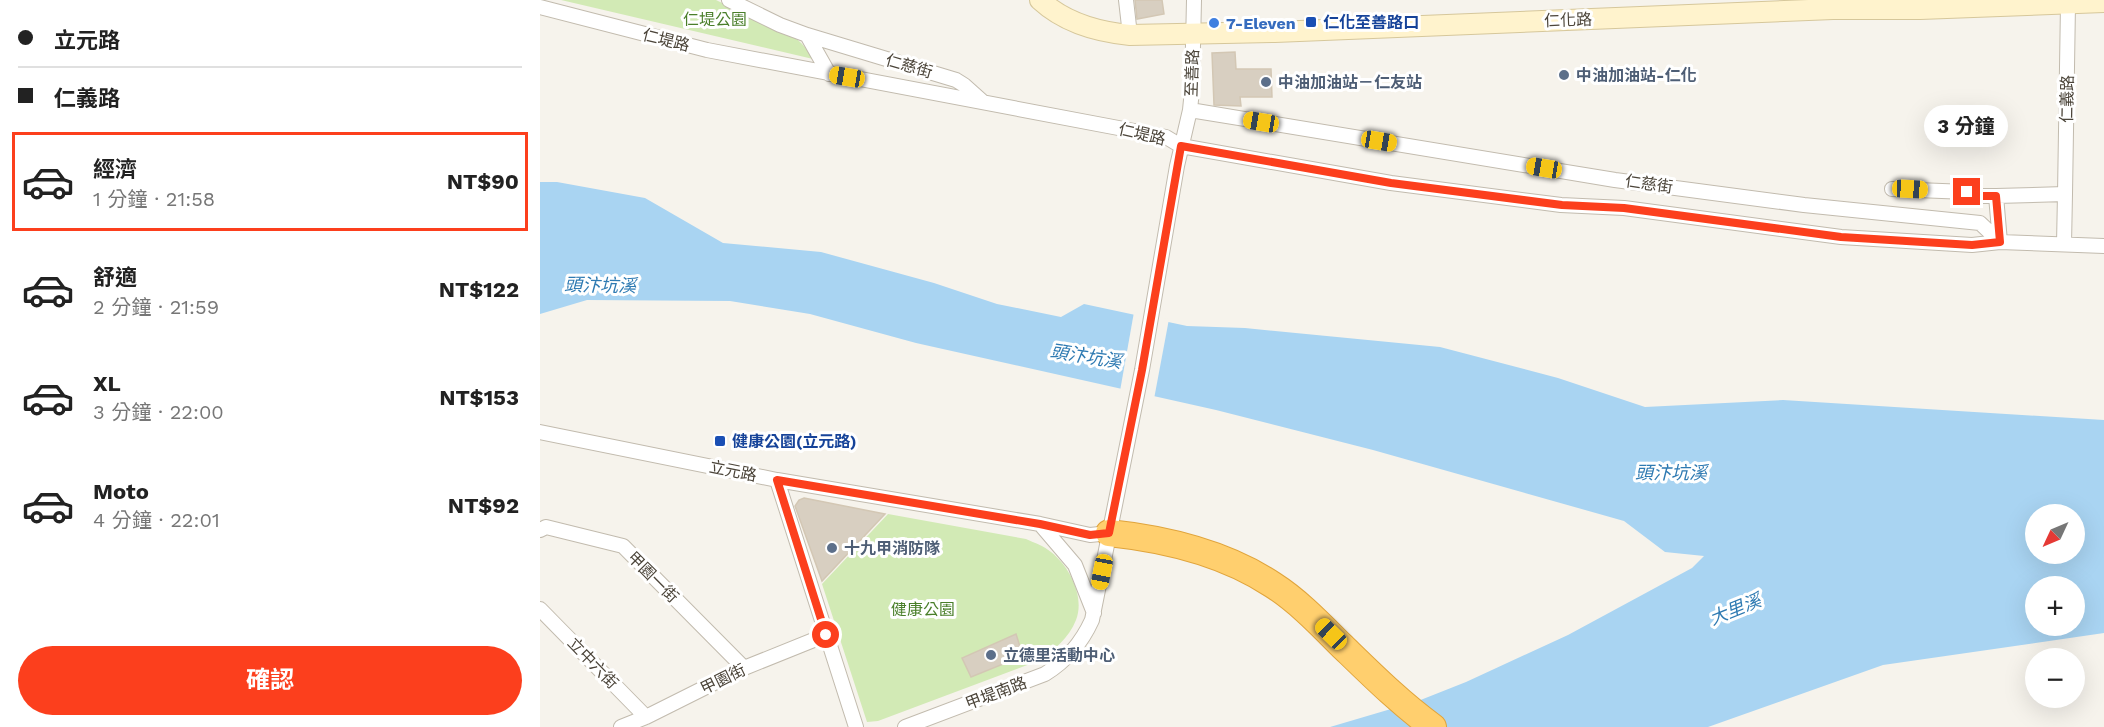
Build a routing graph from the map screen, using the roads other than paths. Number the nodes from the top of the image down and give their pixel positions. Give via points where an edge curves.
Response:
1 (729, 0) edge
2 (1040, 0) edge
3 (1126, 0) edge
4 (1194, 0) edge
5 (2104, 2) edge
6 (1833, 4) edge
7 (2068, 4) junction
8 (540, 7) edge
9 (1130, 34) junction
10 (1193, 34) junction
11 (807, 35) junction
12 (829, 74) junction
13 (983, 102) junction
14 (1190, 110) junction
15 (1181, 146) junction
16 (1892, 189) dead end
17 (2065, 194) junction
18 (1996, 196) junction
19 (2000, 242) junction
20 (2064, 244) junction
21 (2104, 246) edge
22 (540, 432) edge
23 (777, 480) junction
24 (1040, 524) junction
25 (540, 530) edge
26 (1109, 533) junction
27 (540, 609) edge
28 (1094, 613) junction
29 (826, 635) junction
30 (744, 668) junction
31 (646, 717) junction
32 (621, 727) edge
33 (856, 727) edge
34 (905, 727) edge
35 (1433, 727) edge

1 - 11 street, 仁慈街
2 - 9 main road, 仁化路 via 1084,27
3 - 9 street
4 - 10 street, 至善路
5 - 7 main road, 仁化路
6 - 7 main road, 仁化路 via 1920,9
6 - 10 main road, 仁化路
7 - 17 street, 仁義路
8 - 12 street, 仁堤路 via 707,50
9 - 10 main road, 仁化路
10 - 14 street, 至善路
11 - 12 street
11 - 13 street, 仁慈街 via 956,80
12 - 13 street, 仁堤路
13 - 15 street, 仁堤路 via 1166,137
14 - 15 street, 至善路
14 - 19 street, 仁慈街 via 1615,180 1980,223
15 - 19 street, 仁堤路 via 1391,183 1562,205 1624,208 1841,237 1972,245
15 - 26 street, 至善路
16 - 18 street
17 - 18 street
17 - 20 street, 仁義路
18 - 19 street
19 - 20 street
20 - 21 street
22 - 23 street, 立元路
23 - 24 street
23 - 29 street, 立元路
24 - 26 street via 1090,535
24 - 28 street via 1075,565
25 - 30 street, 甲園一街 via 546,527 623,546
26 - 28 street, 甲堤南路
26 - 35 highway via 1207,553 1255,573 1296,602
27 - 31 street, 立中六街
28 - 34 street, 甲堤南路 via 1080,641 1050,671
29 - 30 street, 甲園街
29 - 33 street, 立元路
30 - 31 street, 甲園街
31 - 32 street, 甲園街

